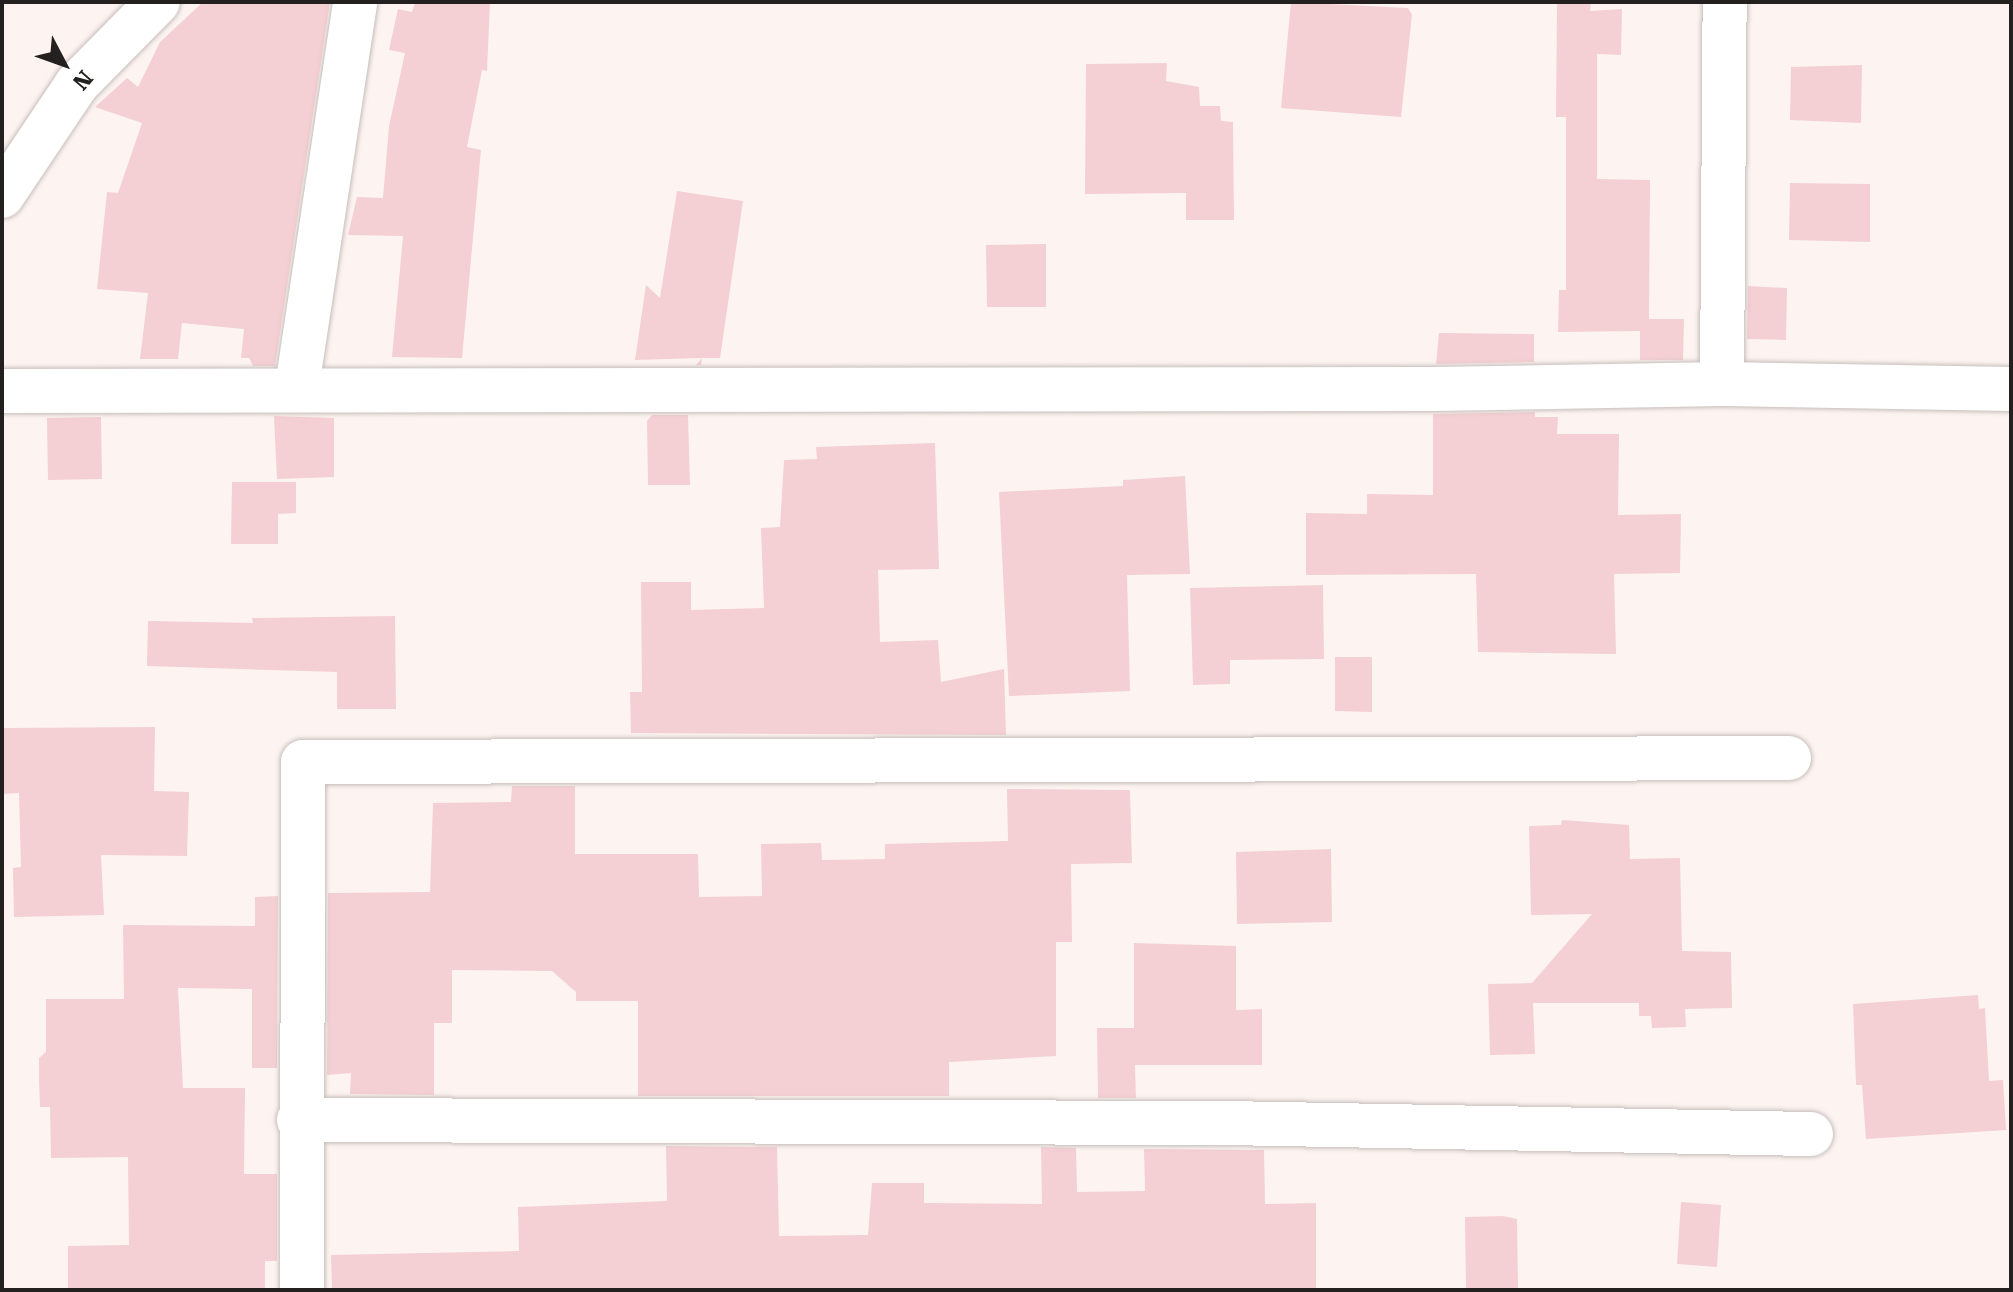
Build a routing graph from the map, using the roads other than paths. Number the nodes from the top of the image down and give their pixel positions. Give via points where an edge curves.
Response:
1 (158, 2) edge
2 (355, 2) edge
3 (1725, 2) edge
4 (2, 196) edge
5 (1722, 384) junction
6 (297, 387) junction
7 (2011, 389) edge
8 (2, 391) edge
9 (1789, 758) dead end
10 (299, 1120) junction
11 (1811, 1134) dead end
12 (302, 1290) edge

1 - 4 street via 77,84
2 - 6 street
3 - 5 street
5 - 6 street via 1434,389
5 - 7 street
6 - 8 street
9 - 10 street via 303,762
10 - 11 street via 1226,1123
10 - 12 street

